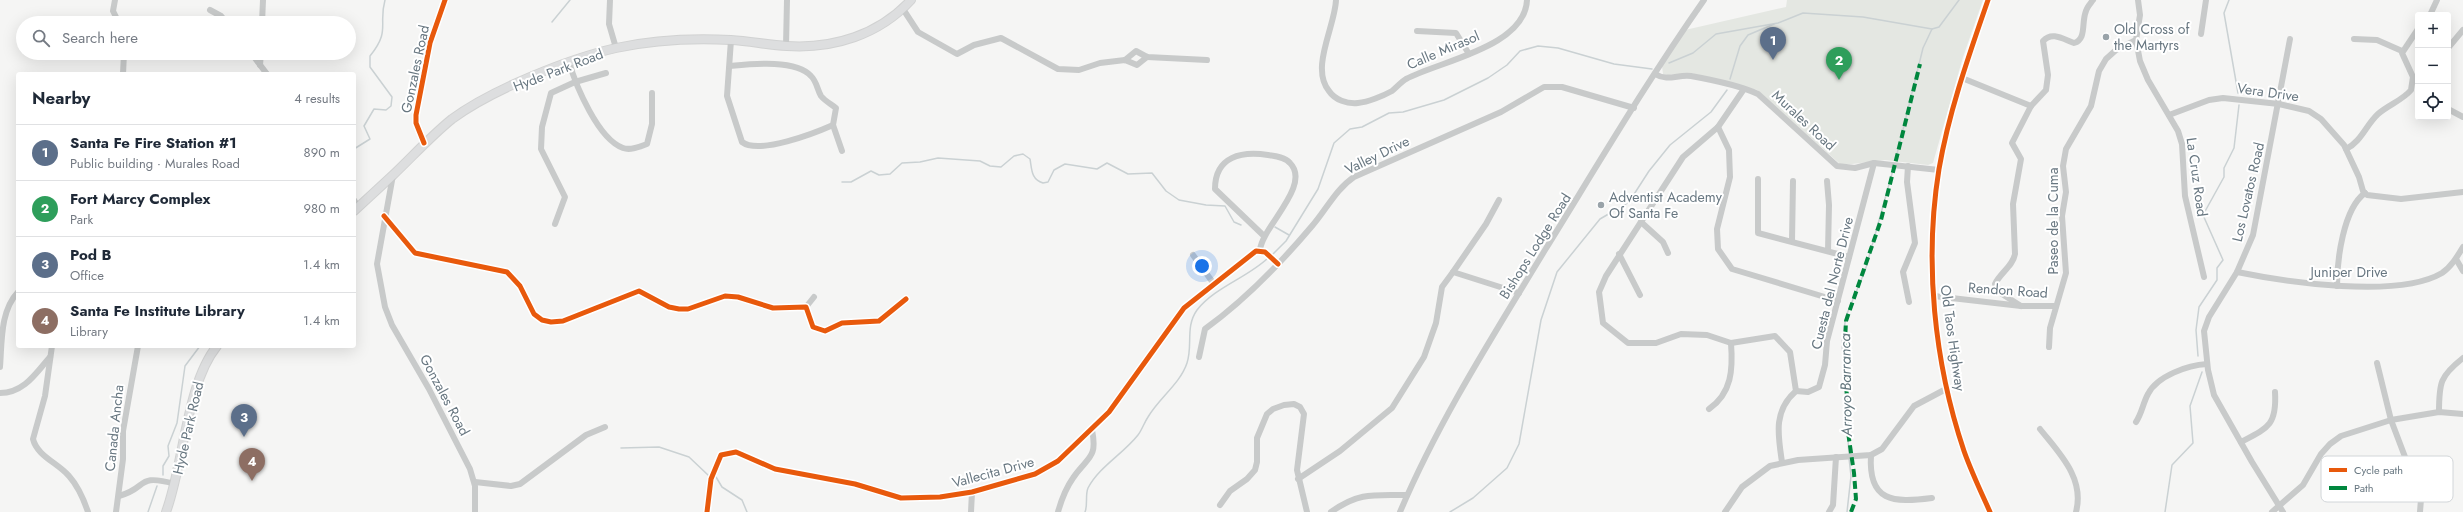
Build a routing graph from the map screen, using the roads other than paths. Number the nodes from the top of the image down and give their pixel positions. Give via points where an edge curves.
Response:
1 (115, 0) edge
2 (263, 0) edge
3 (445, 0) edge
4 (610, 0) edge
5 (787, 0) edge
6 (911, 0) edge
7 (1336, 0) edge
8 (1527, 0) edge
9 (1704, 0) edge
10 (1988, 0) edge
11 (2093, 0) edge
12 (2138, 0) edge
13 (2206, 0) edge
14 (2437, 0) edge
15 (903, 9) junction
16 (210, 10) dead end
17 (2431, 12) edge
18 (116, 16) edge
19 (221, 16) edge
20 (262, 16) edge
21 (2463, 30) edge
22 (1417, 31) dead end
23 (2415, 32) edge
24 (2201, 34) dead end
25 (2354, 39) dead end
26 (731, 40) junction
27 (2136, 40) junction
28 (2290, 40) dead end
29 (2451, 44) edge
30 (786, 46) junction
31 (616, 48) junction
32 (2402, 51) junction
33 (1469, 54) junction
34 (1147, 57) junction
35 (124, 60) edge
36 (256, 60) edge
37 (260, 60) edge
38 (1125, 60) junction
39 (1207, 60) dead end
40 (569, 62) junction
41 (260, 65) junction
42 (730, 66) junction
43 (123, 72) edge
44 (265, 72) edge
45 (606, 73) dead end
46 (1655, 74) junction
47 (1962, 78) junction
48 (575, 82) junction
49 (1744, 89) junction
50 (2411, 90) junction
51 (2415, 92) edge
52 (652, 93) dead end
53 (2279, 104) junction
54 (2031, 106) junction
55 (1634, 108) junction
56 (2451, 111) edge
57 (2169, 115) junction
58 (2463, 117) edge
59 (834, 125) junction
60 (1718, 127) junction
61 (424, 143) junction
62 (2346, 149) junction
63 (842, 151) dead end
64 (1874, 163) junction
65 (1908, 166) junction
66 (1939, 170) junction
67 (393, 175) junction
68 (1758, 179) dead end
69 (1793, 181) dead end
70 (1827, 181) dead end
71 (2463, 192) edge
72 (2365, 193) junction
73 (1499, 200) dead end
74 (356, 205) edge
75 (384, 216) junction
76 (1641, 222) junction
77 (555, 224) dead end
78 (1264, 236) junction
79 (1792, 241) junction
80 (2463, 247) edge
81 (1260, 250) junction
82 (1828, 251) junction
83 (1668, 253) dead end
84 (1619, 254) junction
85 (1193, 255) dead end
86 (1849, 257) junction
87 (2456, 259) junction
88 (1278, 264) junction
89 (1453, 272) junction
90 (2237, 272) junction
91 (2463, 272) edge
92 (2204, 277) dead end
93 (1214, 284) junction
94 (2337, 286) junction
95 (1519, 293) junction
96 (16, 294) edge
97 (1640, 295) dead end
98 (1934, 296) junction
99 (814, 297) dead end
100 (906, 299) dead end
101 (1838, 301) junction
102 (1909, 302) dead end
103 (2021, 306) junction
104 (2056, 306) junction
105 (806, 307) junction
106 (1731, 343) junction
107 (2049, 347) dead end
108 (52, 348) edge
109 (138, 348) edge
110 (216, 348) edge
111 (1199, 356) dead end
112 (50, 357) junction
113 (2463, 358) edge
114 (2377, 363) dead end
115 (2207, 364) junction
116 (0, 366) edge
117 (1946, 389) junction
118 (1796, 391) junction
119 (2275, 392) dead end
120 (0, 393) edge
121 (1709, 409) dead end
122 (2439, 412) junction
123 (2463, 414) edge
124 (2391, 420) junction
125 (2136, 422) dead end
126 (605, 427) dead end
127 (2040, 429) dead end
128 (1092, 430) junction
129 (2241, 442) junction
130 (1871, 455) junction
131 (1839, 456) junction
132 (2405, 456) edge
133 (1782, 462) junction
134 (1298, 479) junction
135 (475, 482) junction
136 (175, 484) junction
137 (972, 492) junction
138 (1407, 495) junction
139 (119, 496) junction
140 (1932, 498) dead end
141 (2421, 502) edge
142 (1220, 505) dead end
143 (2279, 506) junction
144 (706, 509) edge
145 (88, 512) edge
146 (116, 512) edge
147 (166, 512) edge
148 (475, 512) edge
149 (971, 512) edge
150 (1058, 512) edge
151 (1307, 512) edge
152 (1331, 512) edge
153 (1400, 512) edge
154 (1725, 512) edge
155 (1829, 512) edge
156 (1990, 512) edge
157 (2076, 512) edge
158 (2272, 512) edge
159 (2283, 512) edge
160 (2420, 512) edge

1 - 18 street via 113,11
2 - 20 street
3 - 61 street, Gonzales Road via 430,43 416,116 416,124
4 - 31 street via 609,24
5 - 30 street
6 - 15 main road, Hyde Park Road
7 - 33 street, Calle Mirasol via 1322,75 1330,93 1343,101 1367,101 1392,90 1406,79
8 - 33 street, Calle Mirasol via 1524,16 1517,27
9 - 46 street, Bishops Lodge Road
10 - 47 street, Old Taos Highway
11 - 54 street via 2086,11 2083,37 2079,42 2074,43 2058,36 2043,41 2048,69 2046,90
12 - 27 street via 2140,15
13 - 24 street
14 - 17 street
15 - 30 main road, Hyde Park Road via 855,38 811,47
15 - 38 street via 918,32 957,54 974,45 1001,38 1058,69 1079,70 1100,63
16 - 19 street
21 - 29 street
22 - 33 street via 1456,32
23 - 32 street
25 - 32 street via 2377,40
26 - 30 main road, Hyde Park Road
26 - 31 main road, Hyde Park Road via 664,41
26 - 42 street
27 - 57 street, La Cruz Road via 2140,62
27 - 104 street, Paseo de la Cuma via 2116,50 2106,59 2099,71 2091,106 2066,149 2063,166 2066,192 2062,216 2066,273 2064,288
28 - 53 street, Los Lovatos Road
31 - 40 main road, Hyde Park Road
32 - 50 street via 2412,77
34 - 38 street via 1137,65
34 - 38 street via 1136,51
34 - 39 street
35 - 43 street
36 - 41 street
37 - 41 street
40 - 48 street
40 - 61 main road, Hyde Park Road via 483,100 453,118
41 - 44 street
42 - 59 street via 756,63 803,70 815,81 822,96 836,108
42 - 59 street via 728,100 739,136 744,143 760,146 812,135
45 - 48 street
46 - 49 street, Murales Road via 1668,79 1691,76
46 - 55 street, Bishops Lodge Road
47 - 54 street
47 - 66 street, Old Taos Highway
48 - 52 street via 594,119 612,140 624,148 637,148 647,144 652,124
48 - 77 street via 551,93 542,127 541,149 565,197
49 - 60 street
49 - 64 street, Murales Road via 1758,94 1837,166 1855,168
50 - 51 street
50 - 62 street via 2380,112 2358,141
53 - 57 street, Vera Drive via 2223,98 2209,100
53 - 62 street, Vera Drive via 2317,116
53 - 90 street, Los Lovatos Road via 2253,235
54 - 103 street via 2012,143 2021,159 2014,204 2014,260 1995,284 2002,294
55 - 88 street, Valley Drive via 1558,86 1538,89 1501,112 1354,177 1342,187 1312,227
55 - 95 street, Bishops Lodge Road
56 - 58 street
57 - 92 street, La Cruz Road via 2182,144 2185,196
59 - 63 street
60 - 76 street via 1683,157
60 - 101 street via 1729,150 1730,178 1717,229 1718,249 1732,269
61 - 67 main road, Hyde Park Road
62 - 72 street, Vera Drive
64 - 65 street, Murales Road
64 - 86 street, Cuesta del Norte Drive
65 - 66 street, Murales Road
65 - 102 street via 1907,182 1915,243 1903,272
66 - 98 street, Old Taos Highway via 1934,233
67 - 74 main road, Hyde Park Road
67 - 75 street, Gonzales Road
68 - 79 street via 1758,233
69 - 79 street
70 - 82 street
71 - 72 street via 2396,199 2373,197
72 - 94 street via 2357,201 2345,227
73 - 89 street
75 - 105 street via 415,253 507,272 520,286 534,314 542,320 551,322 563,321 639,291 679,309 728,296 773,308
75 - 135 street, Gonzales Road via 377,264 386,312 468,464
76 - 83 street via 1663,242
76 - 84 street
78 - 78 street via 1289,198 1295,181 1295,171 1290,163 1280,157 1242,153 1225,163 1218,175 1215,189
78 - 81 street
79 - 82 street
80 - 87 street, Juniper Drive
81 - 88 street
81 - 93 street, Vallecita Drive via 1252,253
82 - 86 street
84 - 97 street
84 - 106 street via 1598,292 1603,323 1628,343 1656,343 1681,334 1707,335
85 - 93 street
86 - 101 street, Cuesta del Norte Drive
87 - 91 street
87 - 94 street, Juniper Drive via 2442,273 2419,281 2376,286
88 - 111 street, Valley Drive via 1236,306 1205,329
89 - 95 street
89 - 134 street via 1442,287 1436,323 1424,357 1392,408 1340,451
90 - 94 street, Juniper Drive via 2308,284
90 - 115 street, Los Lovatos Road via 2206,324 2204,335
93 - 128 street, Vallecita Drive via 1188,304 1175,319 1122,396
95 - 138 street, Bishops Lodge Road via 1450,410
96 - 116 street via 7,312
98 - 103 street, Rendon Road
98 - 117 street, Old Taos Highway
99 - 105 street
100 - 105 street via 879,321 842,323 825,331 813,326
101 - 118 street, Cuesta del Norte Drive via 1819,387 1808,392
103 - 104 street, Rendon Road
104 - 107 street, Paseo de la Cuma via 2050,328
106 - 118 street via 1775,336 1790,352
106 - 121 street via 1729,382 1721,401
108 - 112 street
109 - 139 street, Canada Ancha via 123,431
110 - 136 main road, Hyde Park Road via 206,362 195,391
112 - 120 street via 27,383 15,391
112 - 145 street via 45,396 33,439 34,445 69,476
113 - 122 street via 2446,371 2441,382
114 - 124 street
115 - 125 street via 2181,370 2155,385 2147,394
115 - 129 street, Los Lovatos Road via 2214,395
117 - 130 street via 1914,406 1882,449
117 - 156 street, Old Taos Highway via 1964,451
118 - 133 street via 1784,401 1779,416 1778,440
119 - 129 street via 2275,410 2271,422 2262,431
122 - 123 street
122 - 124 street
124 - 132 street
124 - 143 street via 2354,431 2330,444 2321,454 2303,485
126 - 135 street via 586,436 520,484 511,486
127 - 157 street via 2073,474 2078,491
128 - 137 street, Vallecita Drive via 1047,468 1035,474
128 - 150 street via 1093,455 1073,477
129 - 143 street, Los Lovatos Road
130 - 131 street
130 - 140 street via 1870,473 1880,494 1909,501
131 - 133 street
131 - 155 street via 1833,505
133 - 154 street via 1754,476 1742,487
134 - 142 street via 1297,464 1304,414 1297,405 1284,405 1270,411 1263,420 1257,438 1255,470 1230,491
134 - 151 street
135 - 148 street, Gonzales Road
136 - 139 street via 154,479 145,480 127,494
136 - 147 main road, Hyde Park Road
137 - 144 street, Vallecita Drive via 940,498 901,498 855,484 774,469 736,452 721,455 710,479
137 - 149 street
138 - 152 street via 1359,497 1349,500
138 - 153 street, Bishops Lodge Road
139 - 146 street, Canada Ancha
141 - 160 street
143 - 158 street
143 - 159 street, Los Lovatos Road

